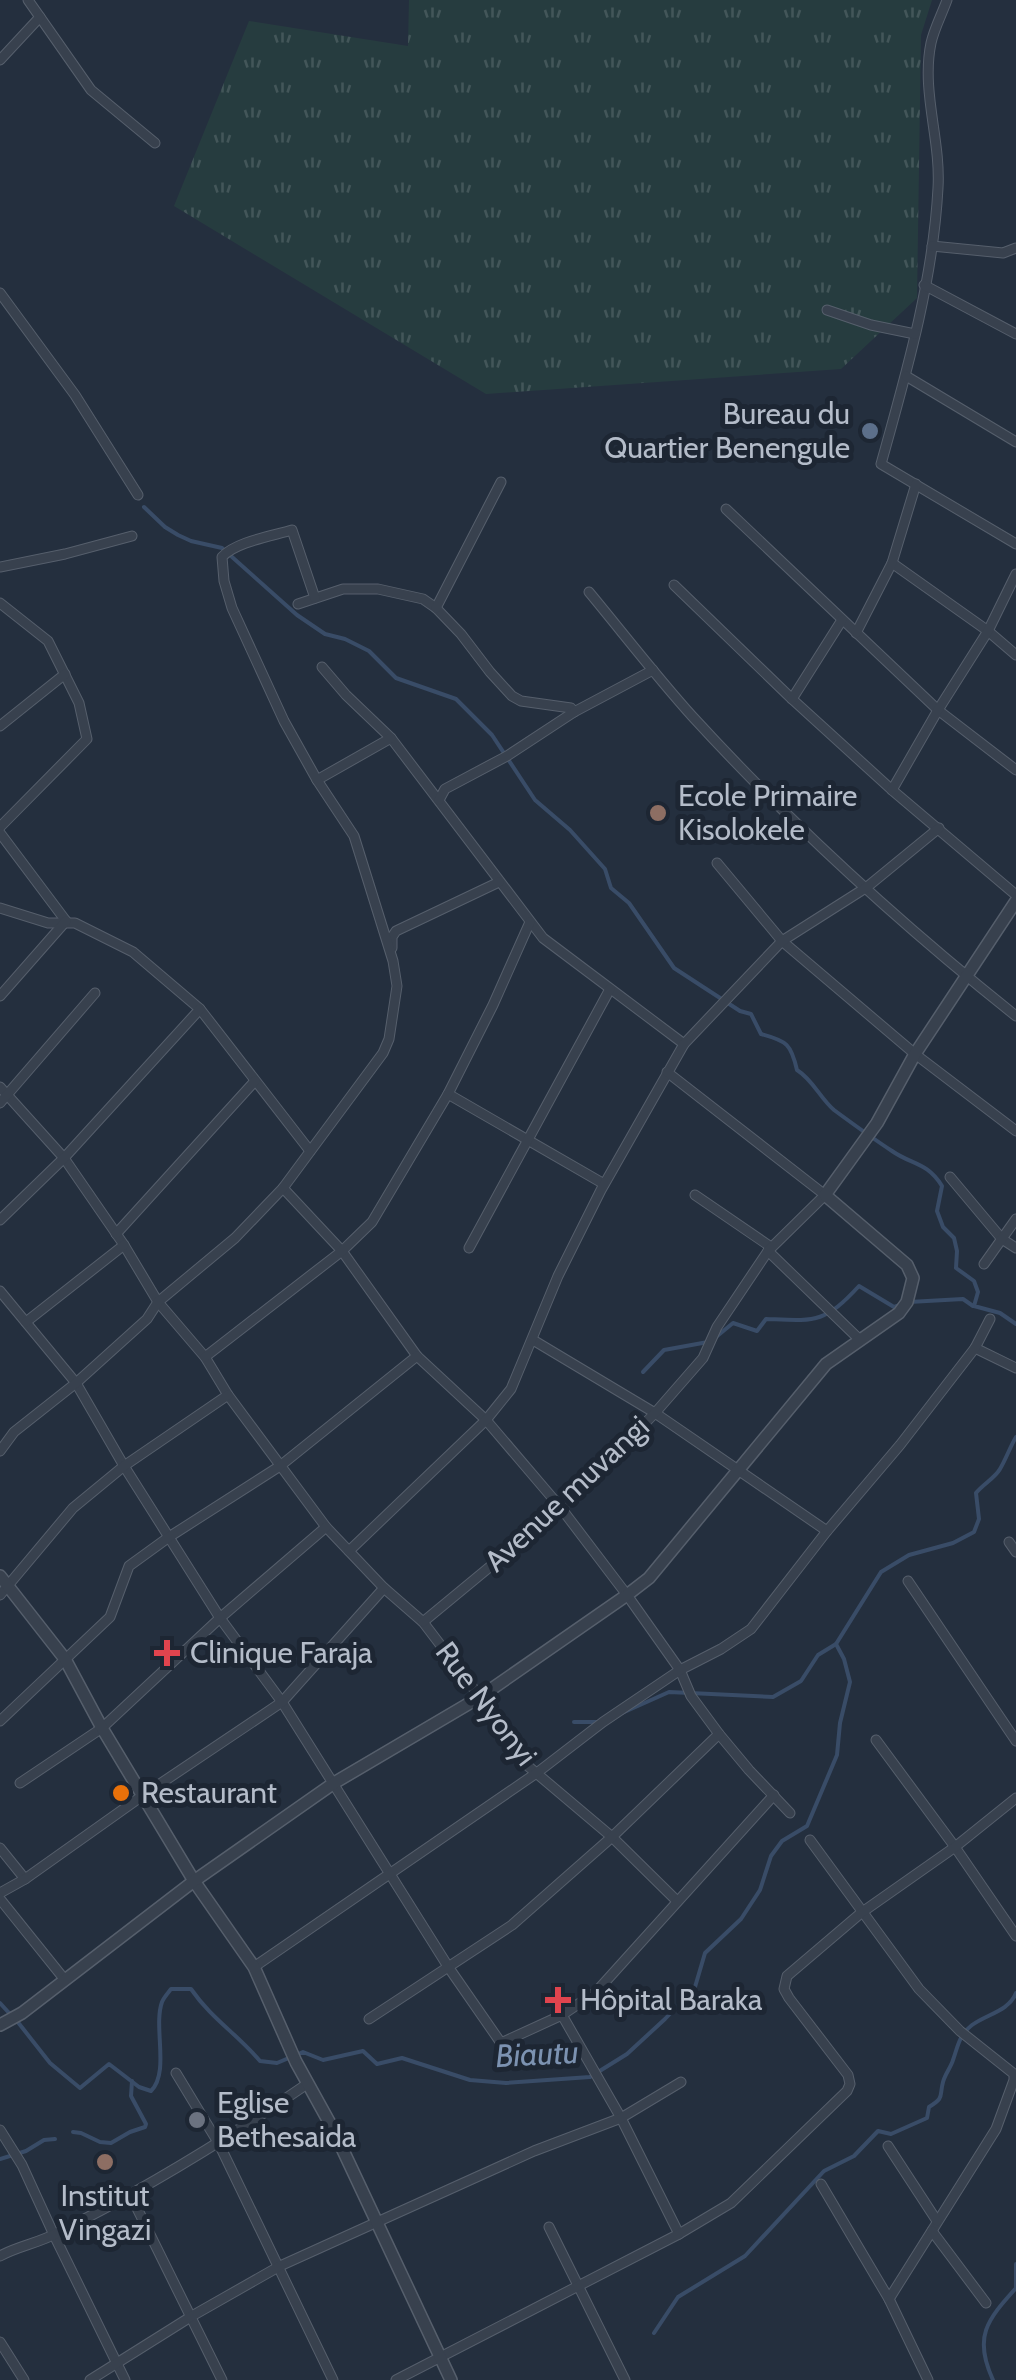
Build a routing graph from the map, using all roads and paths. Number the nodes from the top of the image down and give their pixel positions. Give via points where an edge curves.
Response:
1 (28, 0) edge
2 (946, 0) edge
3 (40, 17) junction
4 (0, 60) edge
5 (154, 143) dead end
6 (932, 246) junction
7 (1016, 248) edge
8 (924, 285) junction
9 (0, 293) edge
10 (826, 310) dead end
11 (915, 334) junction
12 (1016, 334) edge
13 (906, 376) junction
14 (1016, 442) edge
15 (501, 482) dead end
16 (916, 484) junction
17 (138, 496) dead end
18 (726, 509) dead end
19 (132, 536) dead end
20 (1016, 544) edge
21 (892, 563) junction
22 (0, 567) edge
23 (1016, 576) edge
24 (674, 585) dead end
25 (589, 592) dead end
26 (315, 598) junction
27 (0, 603) edge
28 (298, 604) dead end
29 (436, 608) junction
30 (842, 620) junction
31 (988, 631) junction
32 (856, 633) junction
33 (1016, 655) edge
34 (322, 666) dead end
35 (654, 670) junction
36 (64, 674) junction
37 (792, 699) junction
38 (938, 710) junction
39 (574, 712) junction
40 (0, 726) edge
41 (391, 738) junction
42 (1016, 770) edge
43 (316, 780) junction
44 (892, 790) junction
45 (439, 800) junction
46 (939, 828) junction
47 (0, 830) edge
48 (717, 864) dead end
49 (499, 882) junction
50 (867, 887) junction
51 (1016, 898) edge
52 (0, 908) edge
53 (66, 921) junction
54 (530, 922) junction
55 (782, 941) junction
56 (393, 961) junction
57 (966, 976) junction
58 (610, 989) junction
59 (95, 993) dead end
60 (0, 996) edge
61 (200, 1010) junction
62 (1016, 1016) edge
63 (684, 1044) junction
64 (915, 1054) junction
65 (667, 1072) junction
66 (255, 1081) junction
67 (4, 1090) edge
68 (448, 1094) junction
69 (0, 1103) edge
70 (1016, 1131) edge
71 (529, 1139) junction
72 (310, 1151) junction
73 (64, 1158) junction
74 (950, 1176) dead end
75 (604, 1184) junction
76 (283, 1188) junction
77 (695, 1195) dead end
78 (825, 1195) junction
79 (1016, 1219) edge
80 (0, 1220) edge
81 (116, 1234) junction
82 (1002, 1239) junction
83 (124, 1244) junction
84 (469, 1248) dead end
85 (1016, 1248) edge
86 (770, 1249) junction
87 (342, 1251) junction
88 (984, 1264) dead end
89 (1, 1295) edge
90 (158, 1302) junction
91 (990, 1319) dead end
92 (26, 1322) junction
93 (859, 1339) junction
94 (533, 1340) junction
95 (976, 1348) junction
96 (417, 1356) junction
97 (205, 1357) junction
98 (1016, 1368) edge
99 (76, 1383) junction
100 (228, 1395) junction
101 (655, 1413) junction
102 (486, 1420) junction
103 (0, 1452) edge
104 (124, 1466) junction
105 (280, 1466) junction
106 (738, 1472) junction
107 (560, 1508) junction
108 (326, 1527) junction
109 (827, 1531) junction
110 (169, 1536) junction
111 (1009, 1542) dead end
112 (349, 1551) junction
113 (1016, 1552) edge
114 (908, 1581) dead end
115 (3, 1586) edge
116 (384, 1588) junction
117 (628, 1596) junction
118 (220, 1618) junction
119 (423, 1622) junction
120 (65, 1659) junction
121 (680, 1670) junction
122 (480, 1697) junction
123 (282, 1702) junction
124 (0, 1721) edge
125 (102, 1728) junction
126 (719, 1734) junction
127 (876, 1740) dead end
128 (1016, 1741) edge
129 (538, 1772) junction
130 (20, 1783) dead end
131 (334, 1783) junction
132 (142, 1796) junction
133 (774, 1796) junction
134 (1016, 1798) edge
135 (790, 1812) dead end
136 (612, 1837) junction
137 (810, 1840) dead end
138 (955, 1847) junction
139 (0, 1848) edge
140 (390, 1874) junction
141 (25, 1879) junction
142 (194, 1881) junction
143 (0, 1896) edge
144 (677, 1900) junction
145 (862, 1913) junction
146 (1016, 1936) edge
147 (254, 1967) junction
148 (449, 1968) junction
149 (65, 1980) junction
150 (562, 2015) junction
151 (11, 2019) edge
152 (369, 2019) dead end
153 (176, 2073) dead end
154 (682, 2082) dead end
155 (307, 2084) junction
156 (621, 2118) junction
157 (0, 2130) edge
158 (219, 2144) junction
159 (888, 2146) dead end
160 (821, 2184) dead end
161 (130, 2194) junction
162 (376, 2222) junction
163 (935, 2226) junction
164 (549, 2227) dead end
165 (679, 2234) junction
166 (54, 2235) junction
167 (0, 2256) edge
168 (280, 2266) junction
169 (579, 2284) junction
170 (889, 2300) junction
171 (986, 2303) dead end
172 (192, 2316) junction
173 (0, 2342) edge
174 (441, 2358) junction
175 (116, 2364) junction
176 (24, 2380) edge
177 (90, 2380) edge
178 (126, 2380) edge
179 (222, 2380) edge
180 (333, 2380) edge
181 (396, 2380) edge
182 (452, 2380) edge
183 (625, 2380) edge
184 (928, 2380) edge

1 - 3 street
2 - 6 street via 929,66 939,184
3 - 4 street
3 - 5 street via 91,90
6 - 7 street via 1003,253
6 - 8 street
8 - 11 street
8 - 12 street
9 - 17 street
10 - 11 street
11 - 13 street
13 - 14 street
13 - 16 street via 881,464
15 - 29 street
16 - 20 street
16 - 21 street
18 - 30 street
19 - 22 street
21 - 31 street
21 - 32 street
23 - 31 street
24 - 37 street
25 - 35 street
26 - 28 street
26 - 29 street via 378,589
26 - 43 street via 292,530 222,557 232,608
27 - 36 street via 48,641
29 - 39 street via 512,696
30 - 32 street
30 - 37 street
31 - 33 street
31 - 38 street
32 - 38 street
34 - 41 street
35 - 39 street
35 - 50 street via 778,806
36 - 40 street
36 - 47 street via 87,740
37 - 44 street
38 - 42 street
38 - 44 street
39 - 45 street via 446,789
41 - 43 street
41 - 45 street
43 - 56 street via 354,836
44 - 46 street
45 - 49 street
46 - 50 street
46 - 51 street
47 - 53 street
48 - 55 street
49 - 54 street
49 - 56 street via 396,931
50 - 55 street
50 - 57 street
51 - 57 street
52 - 53 street
53 - 60 street
53 - 61 street via 132,952
54 - 58 street
54 - 68 street
55 - 63 street
55 - 64 street
56 - 72 street via 398,986 389,1039
57 - 62 street
57 - 64 street
58 - 63 street
58 - 71 street
59 - 67 street
61 - 66 street
61 - 73 street
63 - 65 street
64 - 70 street
64 - 78 street
65 - 75 street
65 - 78 street
66 - 72 street
66 - 81 street
67 - 69 street
67 - 73 street, Rue Nyonyi
68 - 71 street
68 - 87 street via 372,1222
71 - 75 street
71 - 84 street
72 - 76 street
73 - 80 street
73 - 81 street, Rue Nyonyi
74 - 82 street
75 - 94 street
76 - 87 street
76 - 90 street
77 - 86 street
78 - 86 street, Avenue muvangi
78 - 93 street via 907,1265 913,1278 900,1314
79 - 82 street
81 - 83 street, Rue Nyonyi
82 - 85 street
82 - 88 street
83 - 90 street, Rue Nyonyi
83 - 92 street
86 - 93 street
86 - 101 street, Avenue muvangi via 703,1358
87 - 96 street
87 - 97 street
89 - 92 street
90 - 97 street, Rue Nyonyi
90 - 99 street
91 - 95 street
92 - 99 street
93 - 106 street via 826,1364
94 - 101 street
94 - 102 street via 511,1389
95 - 98 street
95 - 109 street
96 - 102 street
96 - 105 street
97 - 100 street, Rue Nyonyi
99 - 103 street via 14,1432
99 - 104 street
100 - 104 street
100 - 105 street, Rue Nyonyi
101 - 106 street
101 - 107 street, Avenue muvangi
102 - 107 street
102 - 112 street
104 - 110 street
104 - 115 street via 73,1508
105 - 108 street, Rue Nyonyi
105 - 110 street
106 - 109 street
106 - 117 street
107 - 117 street
107 - 119 street, Avenue muvangi
108 - 112 street, Rue Nyonyi
108 - 118 street
109 - 121 street via 751,1629
110 - 118 street
110 - 120 street via 129,1566 110,1617
111 - 113 street
112 - 116 street, Rue Nyonyi
114 - 128 street
115 - 120 street
116 - 119 street, Rue Nyonyi
116 - 123 street
117 - 121 street
117 - 122 street
118 - 123 street
118 - 125 street
119 - 122 street, Rue Nyonyi
120 - 124 street
120 - 125 street
121 - 126 street
121 - 129 street
122 - 129 street, Rue Nyonyi via 522,1760
122 - 131 street
123 - 131 street
123 - 132 street
125 - 130 street
125 - 132 street
126 - 133 street
126 - 136 street
127 - 138 street
129 - 136 street, Rue Nyonyi
129 - 140 street
131 - 140 street
131 - 142 street
132 - 141 street
132 - 142 street
133 - 135 street
133 - 144 street
134 - 138 street
136 - 144 street, Rue Nyonyi
136 - 148 street via 512,1925
137 - 145 street
138 - 145 street
138 - 146 street
139 - 141 street
140 - 147 street
140 - 148 street
141 - 143 street
142 - 147 street
142 - 149 street
143 - 149 street
144 - 150 street via 596,1992
145 - 163 street via 919,1989 1014,2074 996,2129
145 - 165 street via 784,1982 788,1998 848,2075 847,2091 730,2203
147 - 155 street
148 - 150 street via 500,2043
148 - 152 street
149 - 151 street
150 - 156 street
153 - 158 street
154 - 156 street
155 - 158 street
155 - 162 street
156 - 162 street
156 - 165 street
157 - 166 street
158 - 161 street
158 - 168 street
159 - 163 street
160 - 170 street
161 - 166 street
161 - 172 street
162 - 168 street
162 - 174 street
163 - 170 street
163 - 171 street
164 - 169 street
165 - 169 street
166 - 167 street
166 - 175 street
168 - 172 street
168 - 180 street
169 - 174 street
169 - 183 street
170 - 184 street
172 - 175 street
172 - 179 street
173 - 176 street
174 - 181 street
174 - 182 street
175 - 177 street
175 - 178 street

